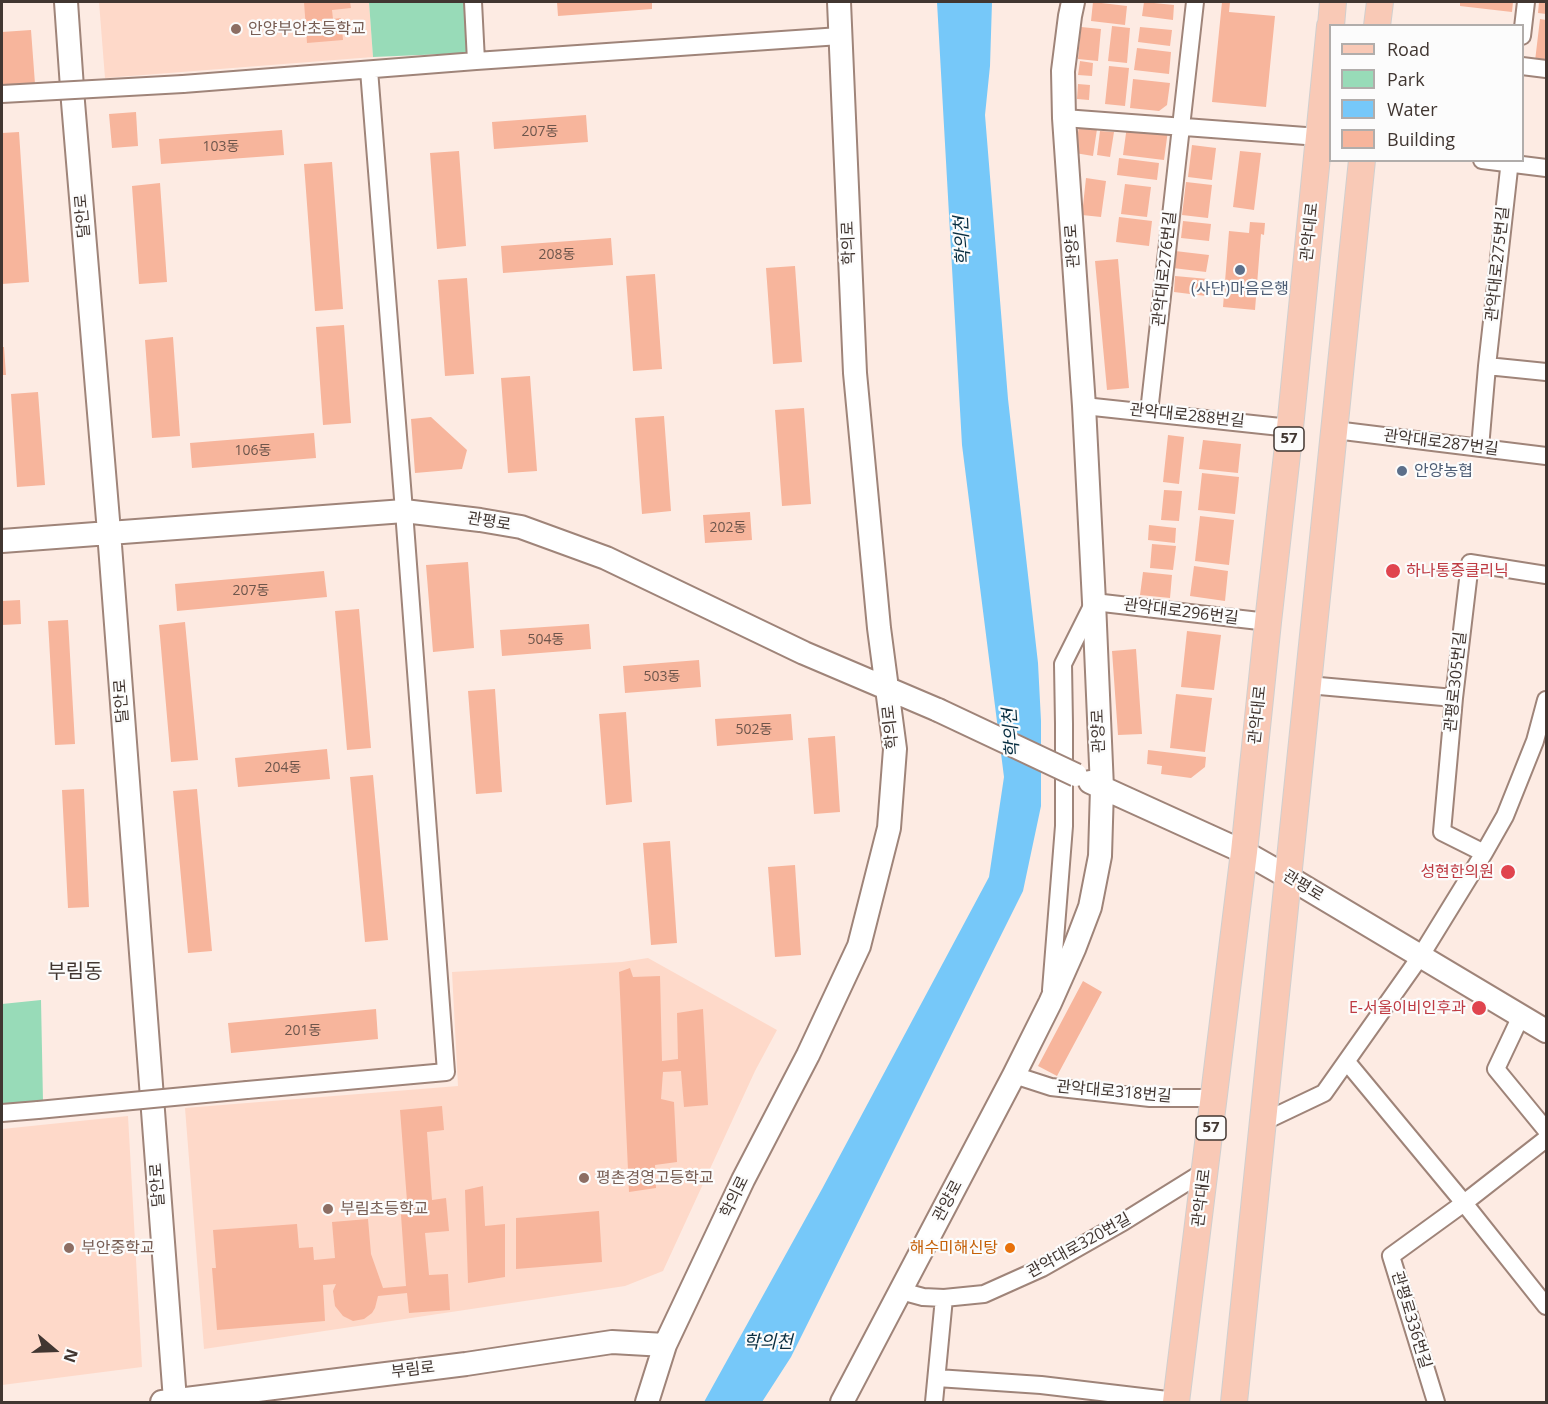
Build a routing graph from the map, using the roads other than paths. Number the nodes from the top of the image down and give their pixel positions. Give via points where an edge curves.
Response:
1 (66, 2) edge
2 (473, 2) edge
3 (839, 2) edge
4 (1073, 2) edge
5 (1195, 2) edge
6 (1333, 2) edge
7 (1380, 2) edge
8 (1526, 2) edge
9 (1330, 24) edge
10 (1377, 24) edge
11 (1523, 24) edge
12 (840, 36) junction
13 (1329, 36) edge
14 (476, 61) junction
15 (1524, 66) edge
16 (1546, 69) edge
17 (369, 70) junction
18 (2, 94) edge
19 (1064, 118) junction
20 (1182, 127) junction
21 (1319, 137) junction
22 (1362, 162) edge
23 (1509, 162) edge
24 (1546, 168) edge
25 (1487, 366) junction
26 (1546, 372) edge
27 (1084, 406) junction
28 (1149, 412) junction
29 (1290, 428) junction
30 (1335, 430) junction
31 (1480, 448) junction
32 (1546, 456) edge
33 (404, 511) junction
34 (109, 532) junction
35 (2, 541) edge
36 (1546, 575) edge
37 (1094, 602) junction
38 (1268, 622) junction
39 (1308, 685) junction
40 (887, 688) junction
41 (1454, 698) junction
42 (1546, 700) edge
43 (1541, 743) edge
44 (1102, 788) junction
45 (1244, 852) junction
46 (1484, 853) junction
47 (1288, 877) junction
48 (1420, 957) junction
49 (1050, 1003) junction
50 (1521, 1016) junction
51 (1546, 1031) edge
52 (1347, 1062) junction
53 (1014, 1075) junction
54 (1215, 1098) junction
55 (2, 1113) edge
56 (1263, 1122) junction
57 (1546, 1130) edge
58 (1546, 1139) edge
59 (1205, 1171) junction
60 (1464, 1203) junction
61 (901, 1291) junction
62 (944, 1298) junction
63 (1546, 1306) edge
64 (665, 1345) junction
65 (937, 1378) junction
66 (171, 1402) edge
67 (647, 1402) edge
68 (842, 1402) edge
69 (934, 1402) edge
70 (1176, 1402) edge
71 (1234, 1402) edge
72 (1436, 1402) edge

1 - 34 street, 달안로
2 - 14 street
3 - 12 street, 학의로
4 - 19 street, 관양로 via 1063,71
5 - 20 street, 관악대로276번길
6 - 9 main road, 관악대로 / 57
7 - 10 main road
8 - 11 street
12 - 14 street
12 - 40 street, 학의로 via 855,374
13 - 21 main road, 관악대로 / 57
14 - 17 street
15 - 16 street
17 - 18 street, bridge
17 - 33 street
19 - 20 street
19 - 27 street, 관양로
20 - 21 street
20 - 28 street, 관악대로276번길
21 - 29 main road, 관악대로 / 57
22 - 30 main road
23 - 24 street
23 - 25 street, 관악대로275번길
25 - 26 street
25 - 31 street, 관악대로275번길
27 - 28 street, 관악대로288번길
27 - 37 street, 관양로
28 - 29 street, 관악대로288번길
29 - 38 main road, 관악대로 / 57
30 - 31 street, 관악대로287번길
30 - 39 main road
31 - 32 street, 관악대로287번길
33 - 34 street, 관평로
33 - 40 street, 관평로 via 521,527 606,558 804,653
33 - 55 street, bridge via 446,1072
34 - 35 street, 관평로
34 - 66 street, 달안로
36 - 41 street, 관평로305번길 via 1470,563
37 - 38 street, 관악대로296번길
37 - 44 street, 관양로
37 - 49 street via 1063,664 1064,826
38 - 45 main road, 관악대로 / 57
39 - 41 street
39 - 47 main road
40 - 44 street, 관평로, bridge
40 - 64 street, 학의로 via 895,749 889,828 859,946
41 - 46 street, 관평로305번길 via 1442,832
42 - 43 street
43 - 46 street
44 - 45 street, 관평로
44 - 49 street, 관양로 via 1100,856 1090,907
45 - 47 street, 관평로
45 - 54 main road, 관악대로 / 57
46 - 48 street
47 - 48 street, 관평로
47 - 56 main road
48 - 50 street, 관평로
48 - 52 street
49 - 53 street, 관양로
50 - 51 street, 관평로
50 - 57 street via 1496,1069
52 - 56 street via 1324,1093
52 - 60 street
53 - 54 street, 관악대로318번길 via 1050,1087 1150,1098
53 - 61 street, 관양로
54 - 59 main road, 관악대로 / 57
56 - 71 main road
58 - 60 street
59 - 62 street, 관악대로320번길 via 1042,1268 984,1293
59 - 70 main road, 관악대로 / 57
60 - 63 street
60 - 72 street, 관평로336번길 via 1390,1256
61 - 62 street, 관악대로320번길
61 - 68 street, 관양로
62 - 65 street
64 - 66 street, 부림로 via 612,1342
64 - 67 street, 학의로
65 - 69 street
65 - 70 street via 1041,1385

